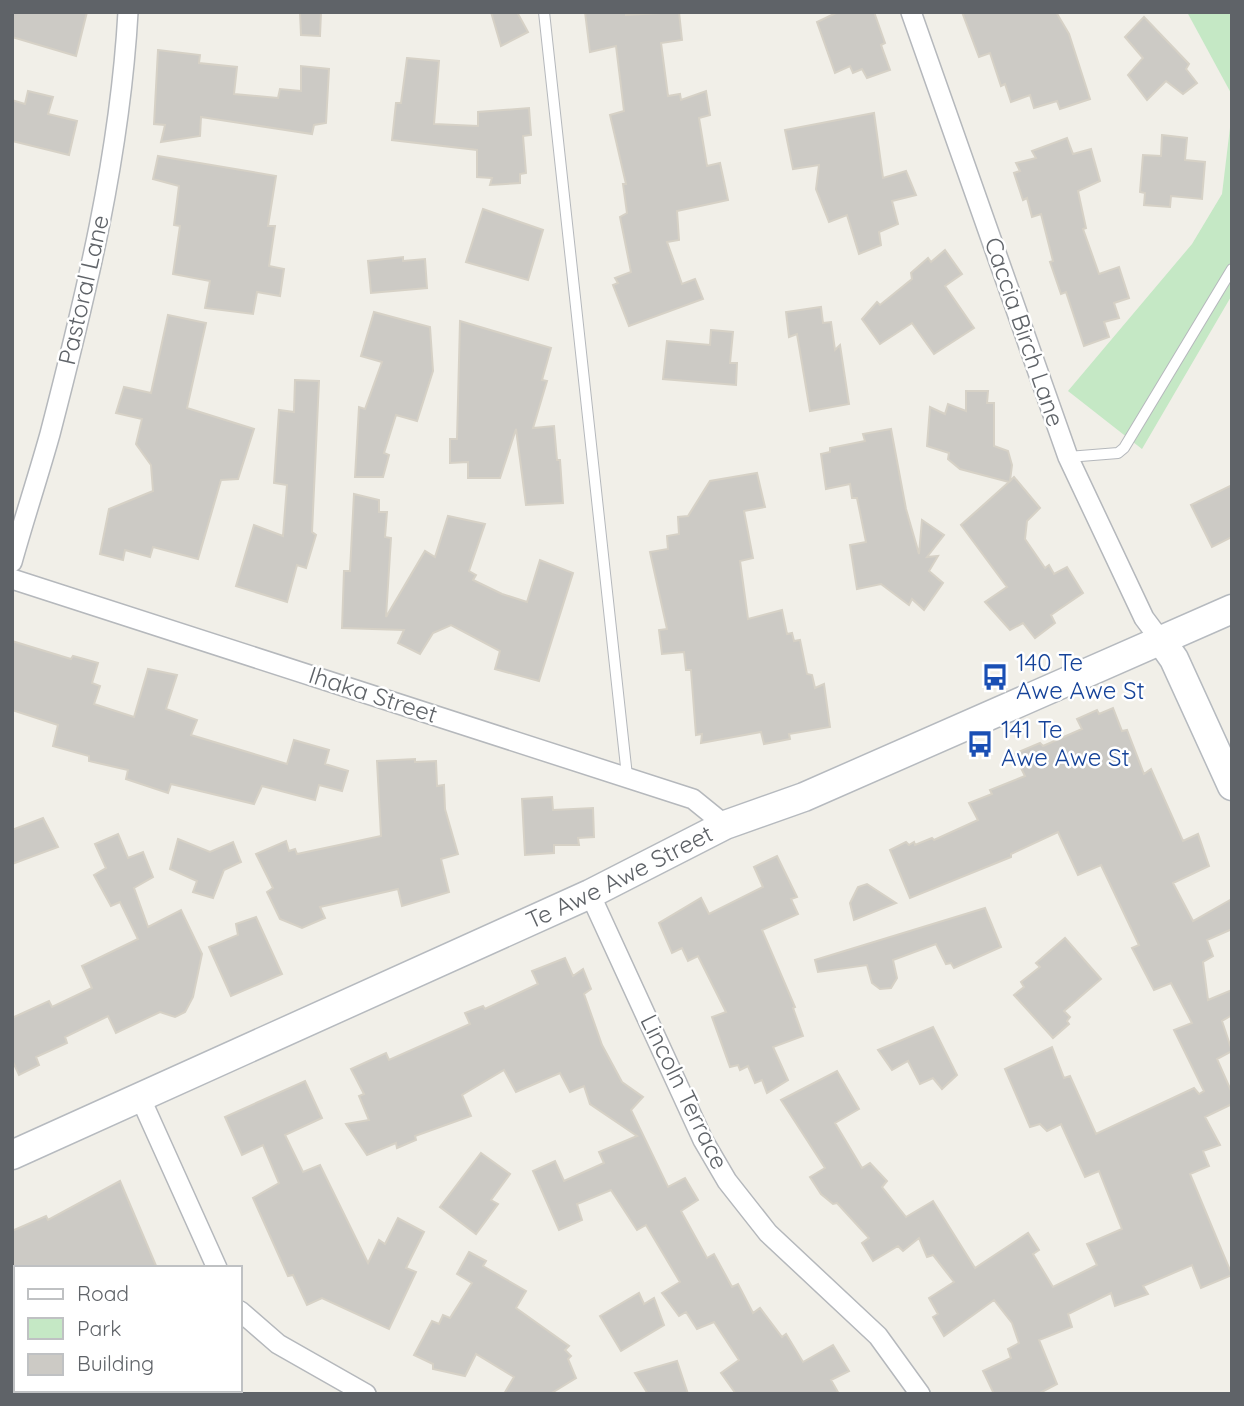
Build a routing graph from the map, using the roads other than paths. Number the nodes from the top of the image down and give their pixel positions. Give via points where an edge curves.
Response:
1 (128, 12) edge
2 (544, 12) edge
3 (911, 12) edge
4 (1232, 269) edge
5 (1068, 457) junction
6 (12, 562) edge
7 (12, 579) edge
8 (1232, 609) edge
9 (1162, 642) junction
10 (627, 776) junction
11 (1232, 786) edge
12 (725, 825) junction
13 (590, 894) junction
14 (139, 1097) junction
15 (12, 1154) edge
16 (215, 1266) edge
17 (242, 1313) edge
18 (366, 1394) edge
19 (920, 1394) edge

1 - 6 street, Pastoral Lane via 124,91 98,238
2 - 10 lane
3 - 5 street, Caccia Birch Lane
4 - 5 lane via 1124,448 1118,453
5 - 9 street, Caccia Birch Lane via 1144,618
7 - 10 street, Ihaka Street
8 - 9 main road, Te Awe Awe Street
9 - 11 main road via 1177,664
9 - 12 main road, Te Awe Awe Street via 1078,674 804,797
10 - 12 street, Ihaka Street via 693,799
12 - 13 main road, Te Awe Awe Street
13 - 14 main road, Te Awe Awe Street
13 - 19 street, Lincoln Terrace via 703,1140 727,1181 768,1233 878,1336
14 - 15 main road, Te Awe Awe Street
14 - 16 street
17 - 18 street via 278,1344

